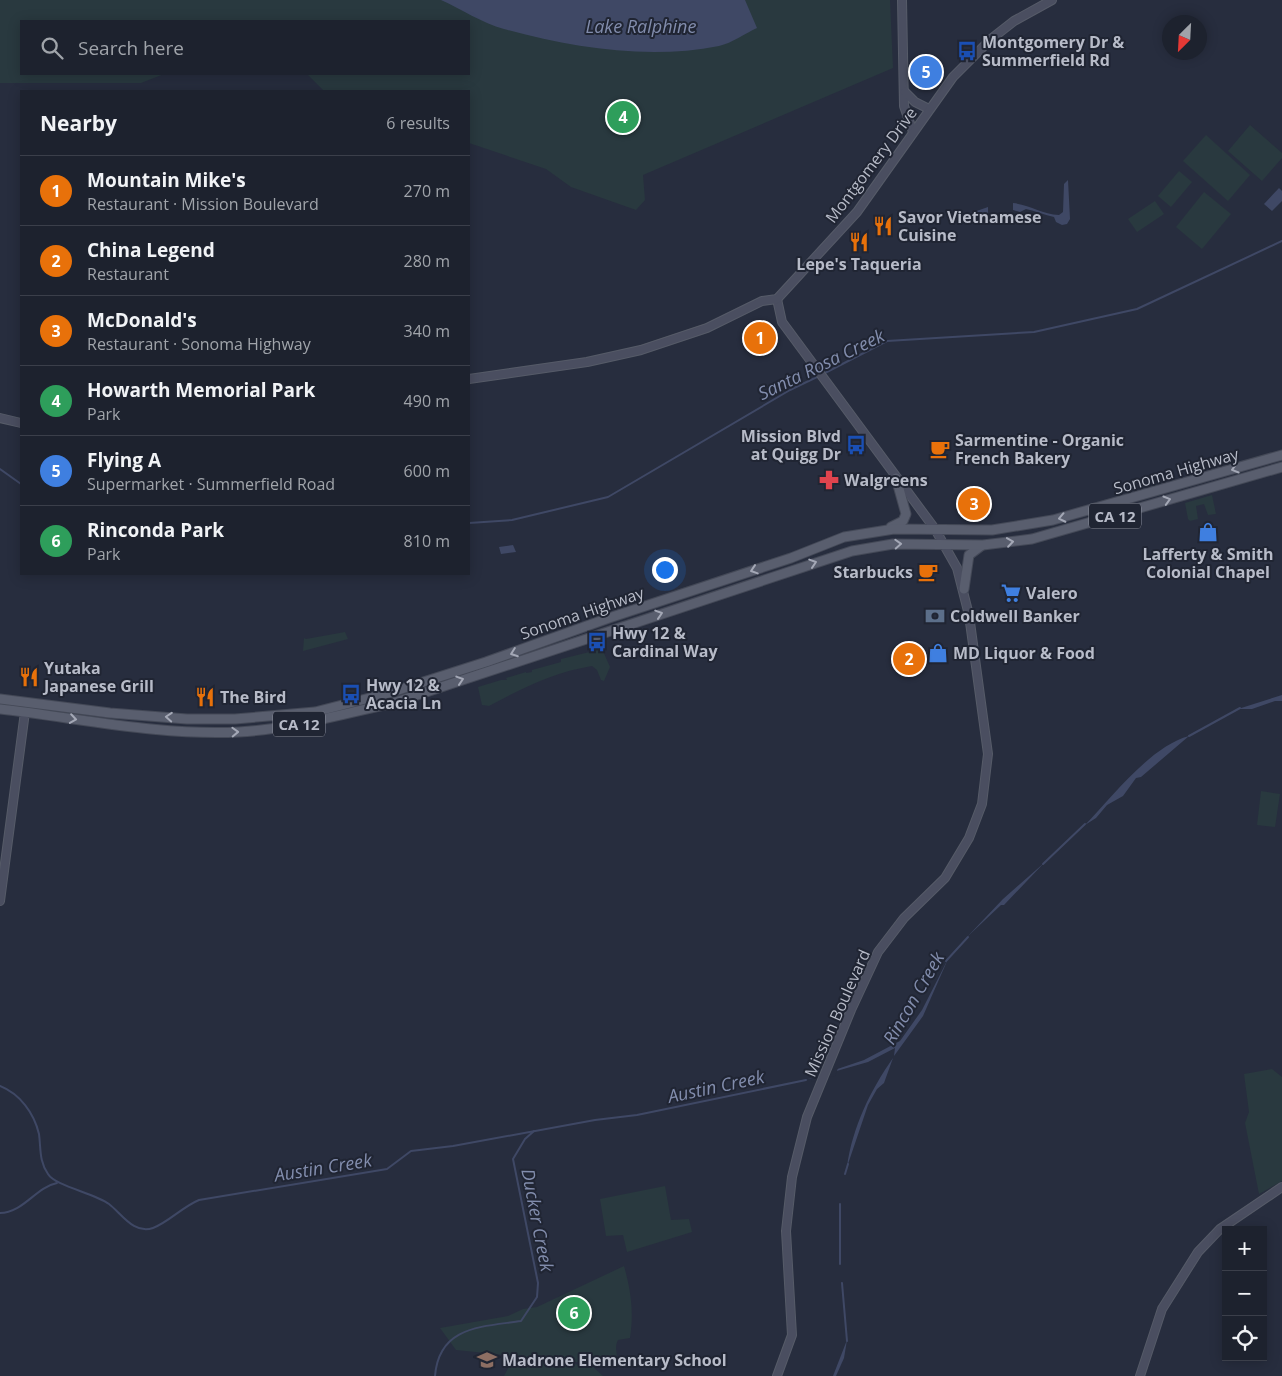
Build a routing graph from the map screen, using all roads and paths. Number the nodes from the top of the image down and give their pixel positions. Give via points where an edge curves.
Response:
1 (902, 0) edge
2 (1052, 0) edge
3 (905, 92) junction
4 (929, 109) junction
5 (913, 132) junction
6 (777, 299) junction
7 (470, 379) edge
8 (0, 418) edge
9 (20, 423) edge
10 (1282, 455) edge
11 (1282, 467) edge
12 (896, 478) junction
13 (934, 529) junction
14 (884, 530) junction
15 (944, 544) junction
16 (983, 545) junction
17 (964, 589) junction
18 (609, 618) junction
19 (613, 629) junction
20 (0, 700) edge
21 (26, 702) junction
22 (0, 709) edge
23 (24, 712) junction
24 (0, 901) edge
25 (1282, 1187) edge
26 (777, 1376) edge
27 (1140, 1376) edge

1 - 3 main road
2 - 4 main road, Montgomery Drive via 1014,21 992,38 953,77
3 - 4 main road
3 - 5 main road via 904,106
4 - 5 main road, Montgomery Drive
5 - 6 main road, Montgomery Drive via 857,212
6 - 7 main road via 762,301 707,328 641,350 587,362
6 - 12 main road, Mission Boulevard via 782,322
8 - 9 main road
10 -> 13 main road, Sonoma Highway / CA 12 via 1068,517 992,530
16 -> 11 main road, Sonoma Highway / CA 12 via 1040,537
12 - 13 main road, Mission Boulevard
12 - 14 main road via 906,516 901,523
13 - 14 main road, Sonoma Highway / CA 12
13 - 15 main road, Mission Boulevard
14 -> 18 main road, Sonoma Highway / CA 12 via 844,537
15 - 16 main road, Sonoma Highway / CA 12
15 - 17 main road, Mission Boulevard
19 -> 15 main road, Sonoma Highway / CA 12 via 852,551 893,544
16 - 17 main road via 969,555
17 - 26 main road, Mission Boulevard via 987,740 987,777 982,804 969,838 949,873 904,918 878,952 826,1068 806,1122 792,1176 786,1240 793,1330
18 - 19 main road
18 -> 21 main road, Sonoma Highway / CA 12 via 390,693 301,715 187,718 110,713
23 -> 19 main road, Sonoma Highway / CA 12 via 158,730 264,730 392,703
20 - 21 main road, Sonoma Highway / CA 12
21 - 23 main road
22 - 23 main road, Sonoma Highway / CA 12
23 - 24 main road
25 - 27 main road via 1220,1229 1198,1252 1162,1309

